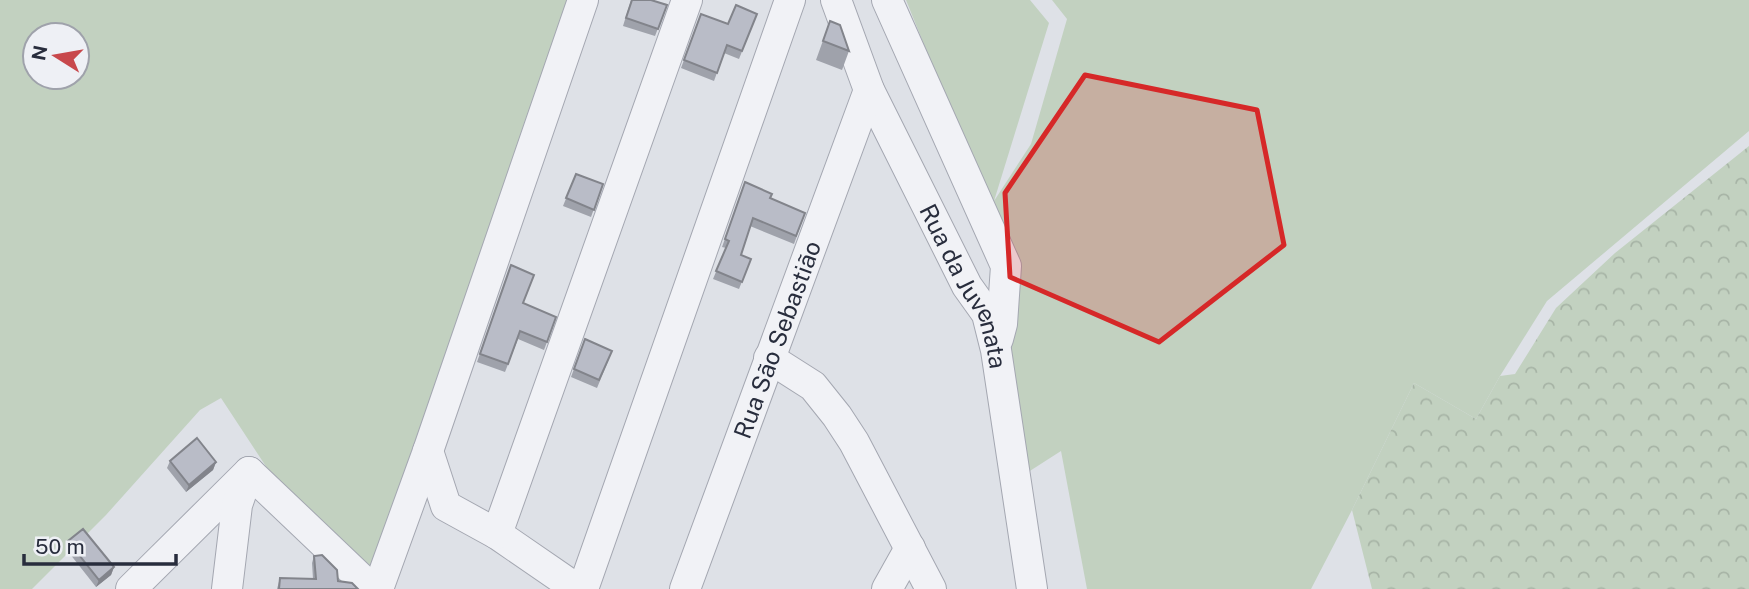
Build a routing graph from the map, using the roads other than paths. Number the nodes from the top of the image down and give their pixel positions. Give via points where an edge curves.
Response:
1 (583, 0) edge
2 (687, 0) edge
3 (790, 0) edge
4 (836, 0) edge
5 (887, 0) edge
6 (869, 90) junction
7 (996, 350) junction
8 (769, 358) junction
9 (428, 451) junction
10 (249, 472) junction
11 (497, 534) junction
12 (910, 548) junction
13 (131, 589) edge
14 (228, 589) edge
15 (372, 589) edge
16 (378, 589) edge
17 (577, 589) edge
18 (583, 589) edge
19 (685, 589) edge
20 (887, 589) edge
21 (930, 589) edge
22 (1032, 589) edge

1 - 9 street
2 - 11 street
3 - 18 street
4 - 6 street, Rua da Juvenata
5 - 7 street via 1006,266
6 - 7 street, Rua da Juvenata via 967,286 987,314
6 - 8 street, Rua São Sebastião
7 - 22 street, Rua da Juvenata
8 - 12 street via 813,386 837,416
8 - 19 street, Rua São Sebastião
9 - 11 street via 446,506
9 - 16 street
10 - 13 street
10 - 14 street via 237,505
10 - 15 street
11 - 17 street
12 - 20 street
12 - 21 street

